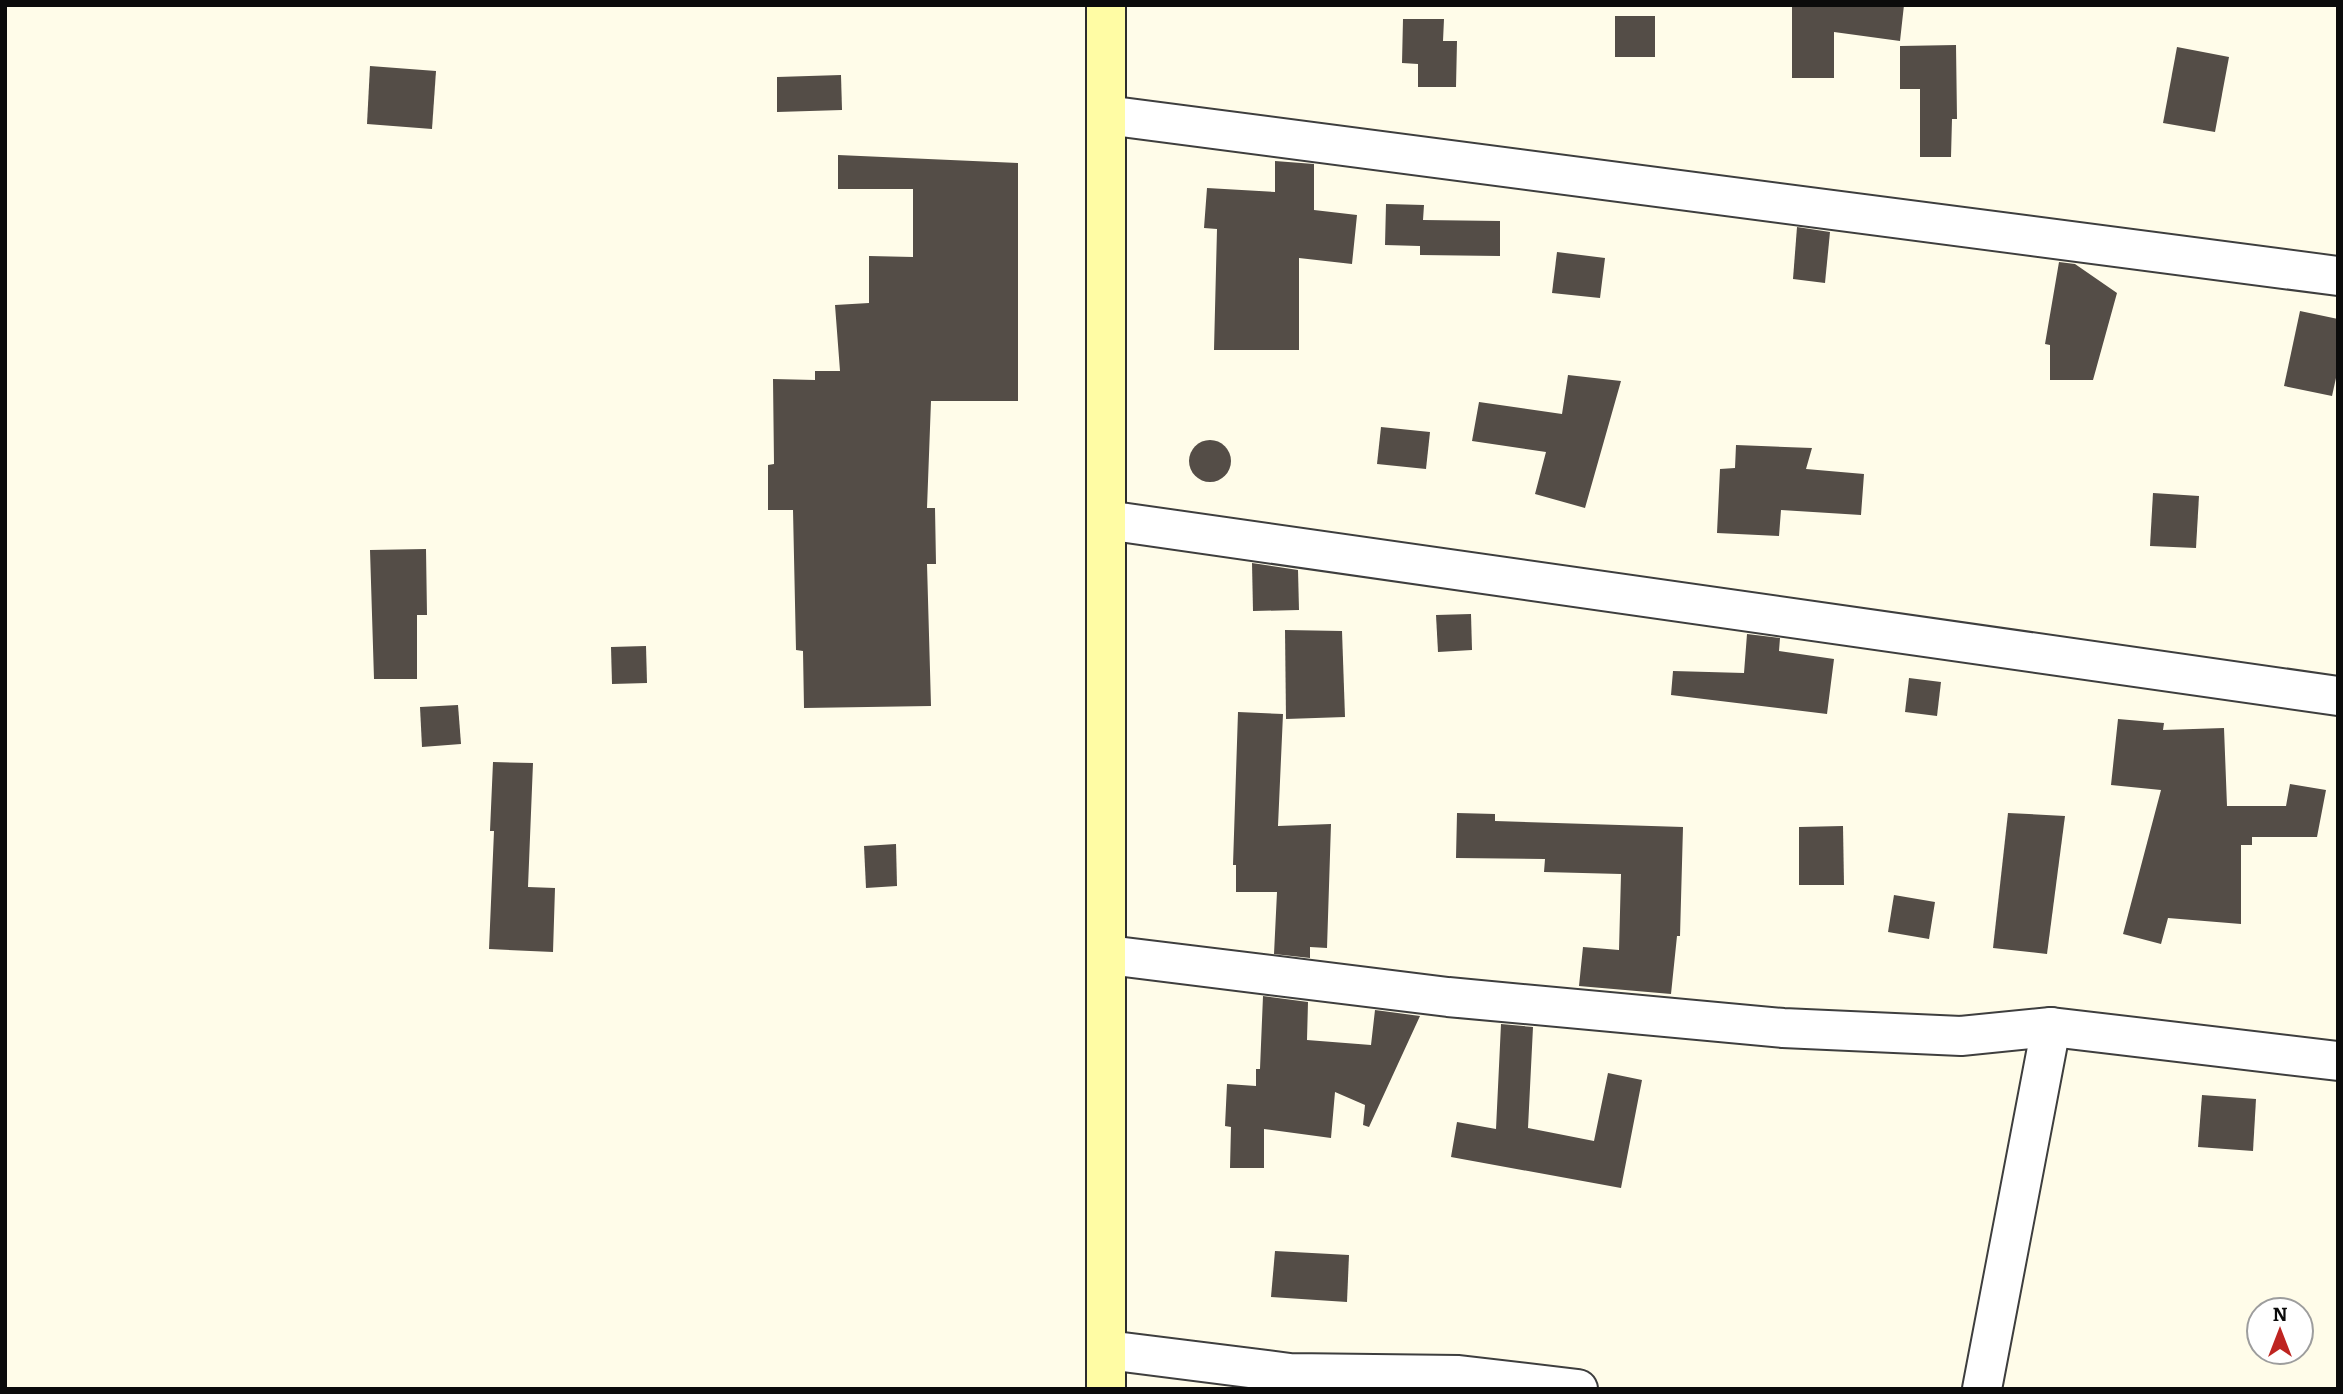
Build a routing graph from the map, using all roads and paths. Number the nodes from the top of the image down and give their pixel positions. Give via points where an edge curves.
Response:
1 (1106, 5) edge
2 (1106, 115) junction
3 (2338, 276) edge
4 (1106, 520) junction
5 (2338, 696) edge
6 (1108, 955) junction
7 (2051, 1027) junction
8 (2338, 1061) edge
9 (1107, 1350) junction
10 (1106, 1389) edge
11 (1578, 1389) edge
12 (1982, 1389) edge

1 - 2 main road
2 - 3 street
2 - 4 main road
4 - 5 street
4 - 6 main road
6 - 7 street via 1448,997 1783,1028 1961,1036
6 - 9 main road
7 - 8 street
7 - 12 street
9 - 10 main road
9 - 11 street via 1290,1373 1459,1375

